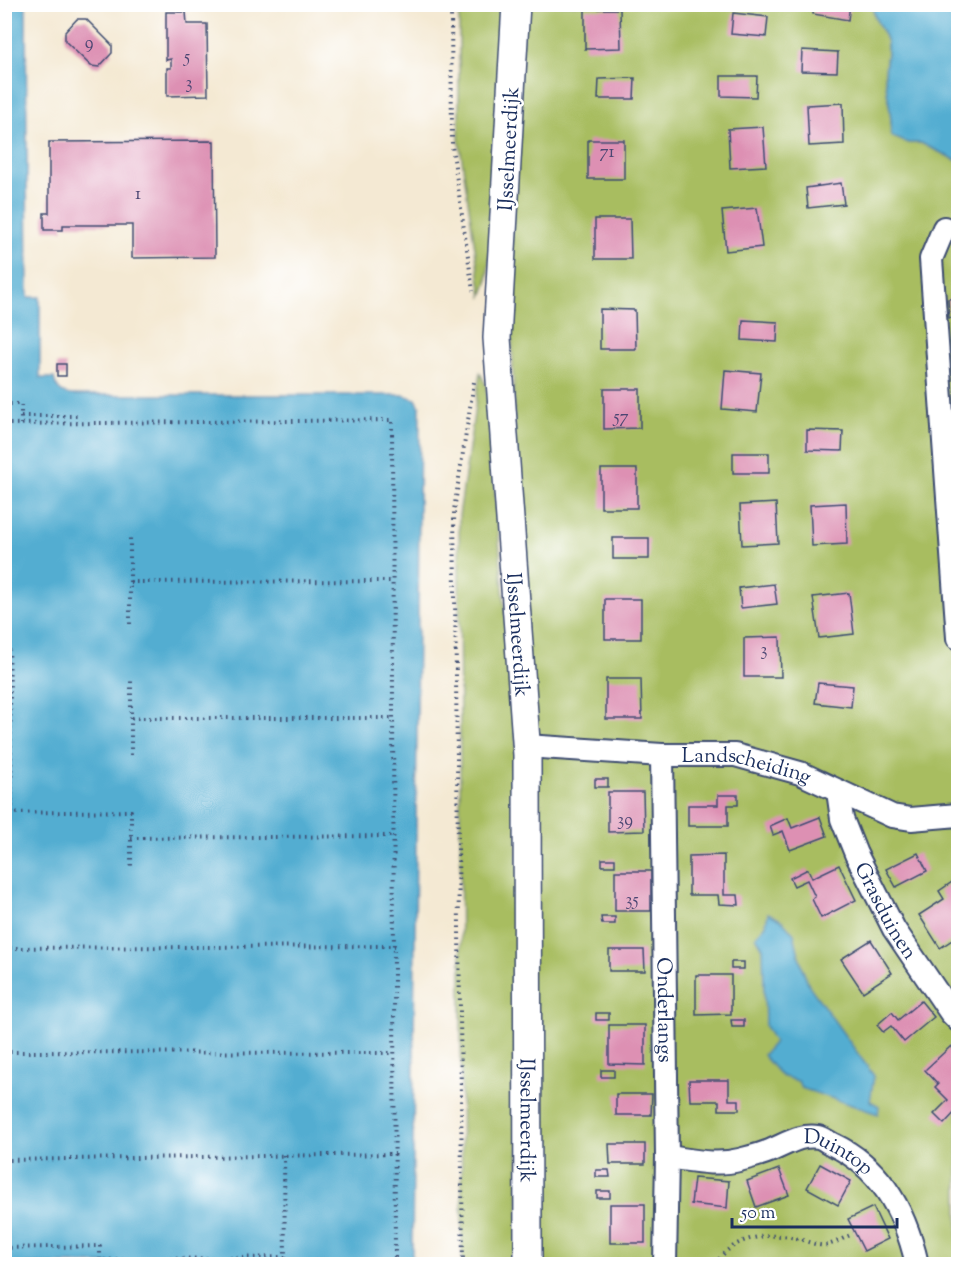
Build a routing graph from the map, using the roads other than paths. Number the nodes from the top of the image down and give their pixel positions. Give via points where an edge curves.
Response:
1 (516, 4) edge
2 (944, 228) dead end
3 (958, 638) edge
4 (526, 746) junction
5 (662, 755) junction
6 (838, 791) junction
7 (958, 815) edge
8 (958, 1020) edge
9 (667, 1157) junction
10 (528, 1264) edge
11 (665, 1264) edge
12 (917, 1264) edge

1 - 4 street, IJsselmeerdijk via 497,338
2 - 3 street via 931,259
4 - 5 street, Landscheiding
4 - 10 street, IJsselmeerdijk
5 - 6 street, Landscheiding via 735,755 800,773
5 - 9 street, Onderlangs
6 - 7 street, Landscheiding via 892,816 911,819
6 - 8 street, Grasduinen via 842,819 856,854 894,929
9 - 11 street, Onderlangs
9 - 12 street, Duintop via 722,1163 773,1150 795,1139 818,1137 862,1161 878,1180 899,1209 912,1239

